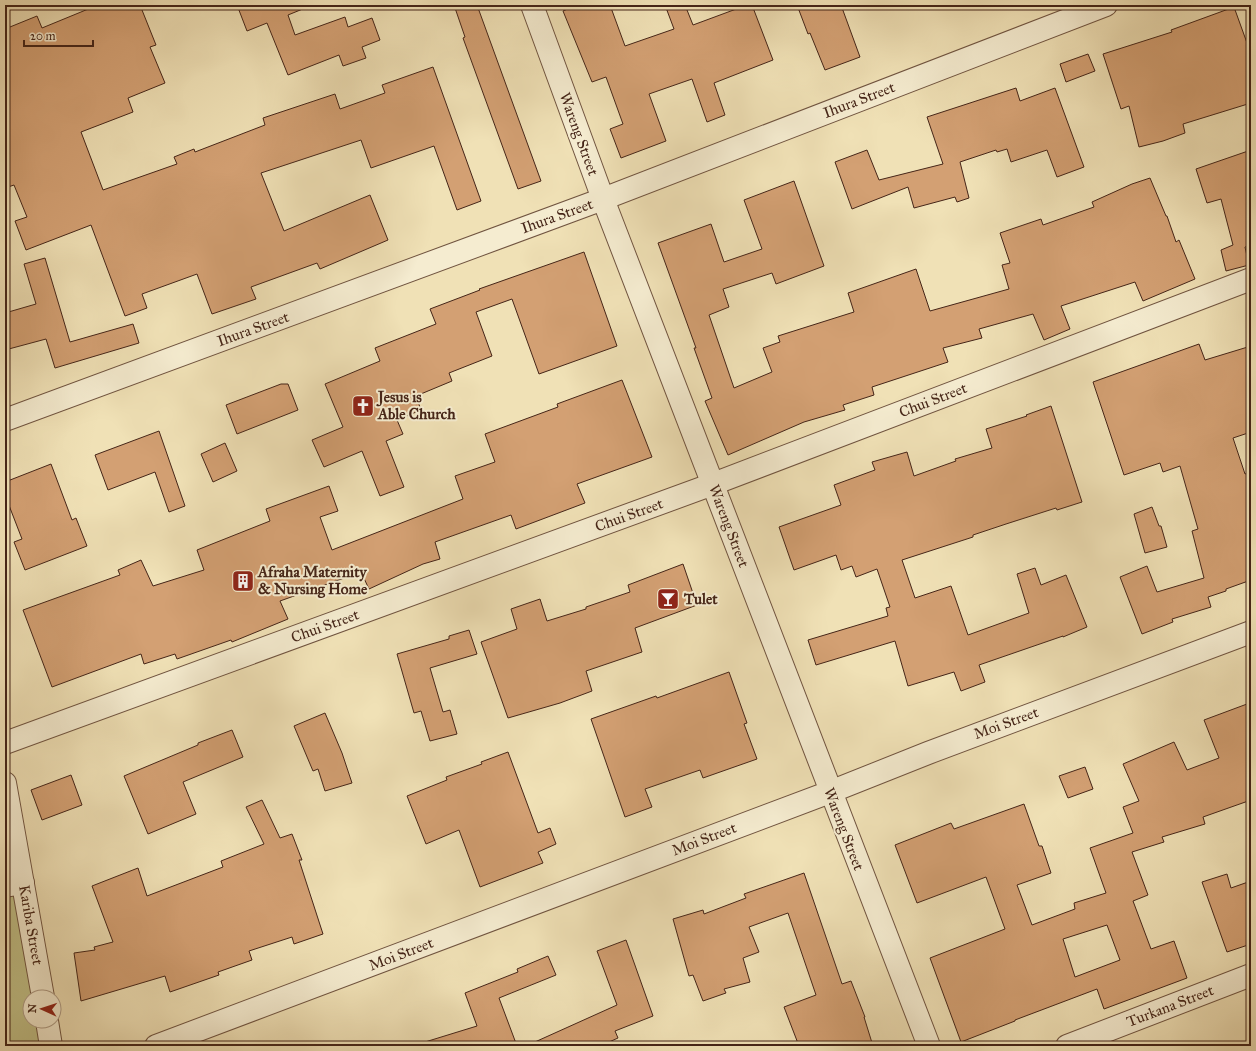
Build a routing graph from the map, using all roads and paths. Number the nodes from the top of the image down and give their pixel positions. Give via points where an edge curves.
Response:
1 (532, 5) edge
2 (1106, 5) edge
3 (603, 199) junction
4 (1251, 278) edge
5 (5, 420) edge
6 (713, 484) junction
7 (1251, 632) edge
8 (5, 743) edge
9 (5, 783) edge
10 (830, 792) junction
11 (14, 884) edge
12 (1251, 975) edge
13 (41, 989) edge
14 (48, 1029) edge
15 (51, 1046) edge
16 (156, 1046) edge
17 (929, 1046) edge
18 (1067, 1046) edge

1 - 3 street, Wareng Street
2 - 3 street, Ihura Street
3 - 5 street, Ihura Street
3 - 6 street, Wareng Street
4 - 6 street, Chui Street
6 - 8 street, Chui Street
6 - 10 street, Wareng Street
7 - 10 street, Moi Street via 928,752
9 - 11 street, Kariba Street
10 - 16 street, Moi Street
10 - 17 street, Wareng Street
11 - 13 street, Kariba Street
12 - 18 street, Turkana Street
14 - 15 street

